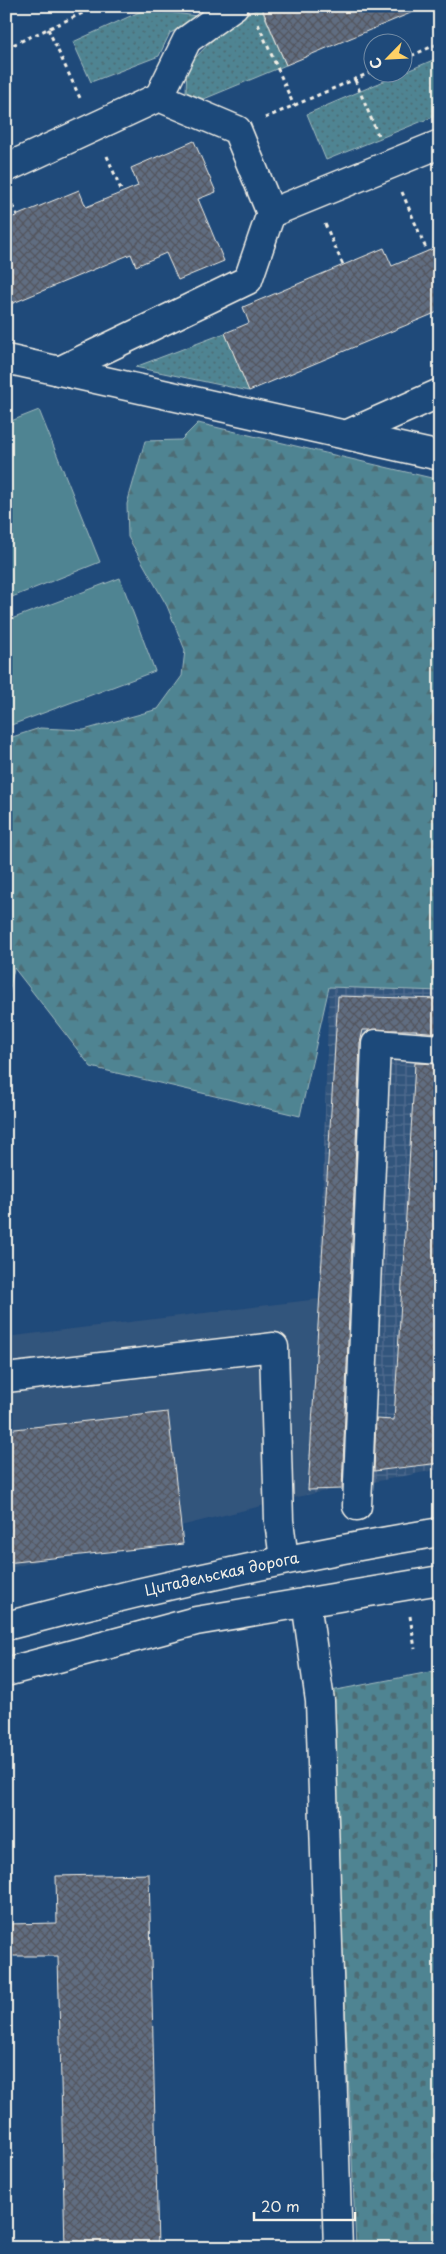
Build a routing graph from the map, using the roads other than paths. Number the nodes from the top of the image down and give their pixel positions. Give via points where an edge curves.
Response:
1 (244, 11) edge
2 (159, 97) junction
3 (440, 144) edge
4 (6, 168) edge
5 (271, 212) junction
6 (6, 359) edge
7 (59, 370) junction
8 (440, 393) edge
9 (348, 434) junction
10 (440, 456) edge
11 (440, 1049) edge
12 (6, 1378) edge
13 (357, 1506) dead end
14 (440, 1532) edge
15 (284, 1559) junction
16 (440, 1580) edge
17 (306, 1602) junction
18 (6, 1626) edge
19 (6, 1672) edge
20 (338, 2248) edge

1 - 2 street via 187,40
2 - 4 street
2 - 5 street via 237,130
3 - 5 street
5 - 7 street via 248,280
6 - 7 street
7 - 9 street
8 - 9 street
9 - 10 street
11 - 13 street via 376,1044
12 - 15 street via 274,1347 279,1521
14 - 15 street, Цитадельская дорога
15 - 18 street, Цитадельская дорога
16 - 17 street
17 - 19 street via 196,1622
17 - 20 street via 320,1701

